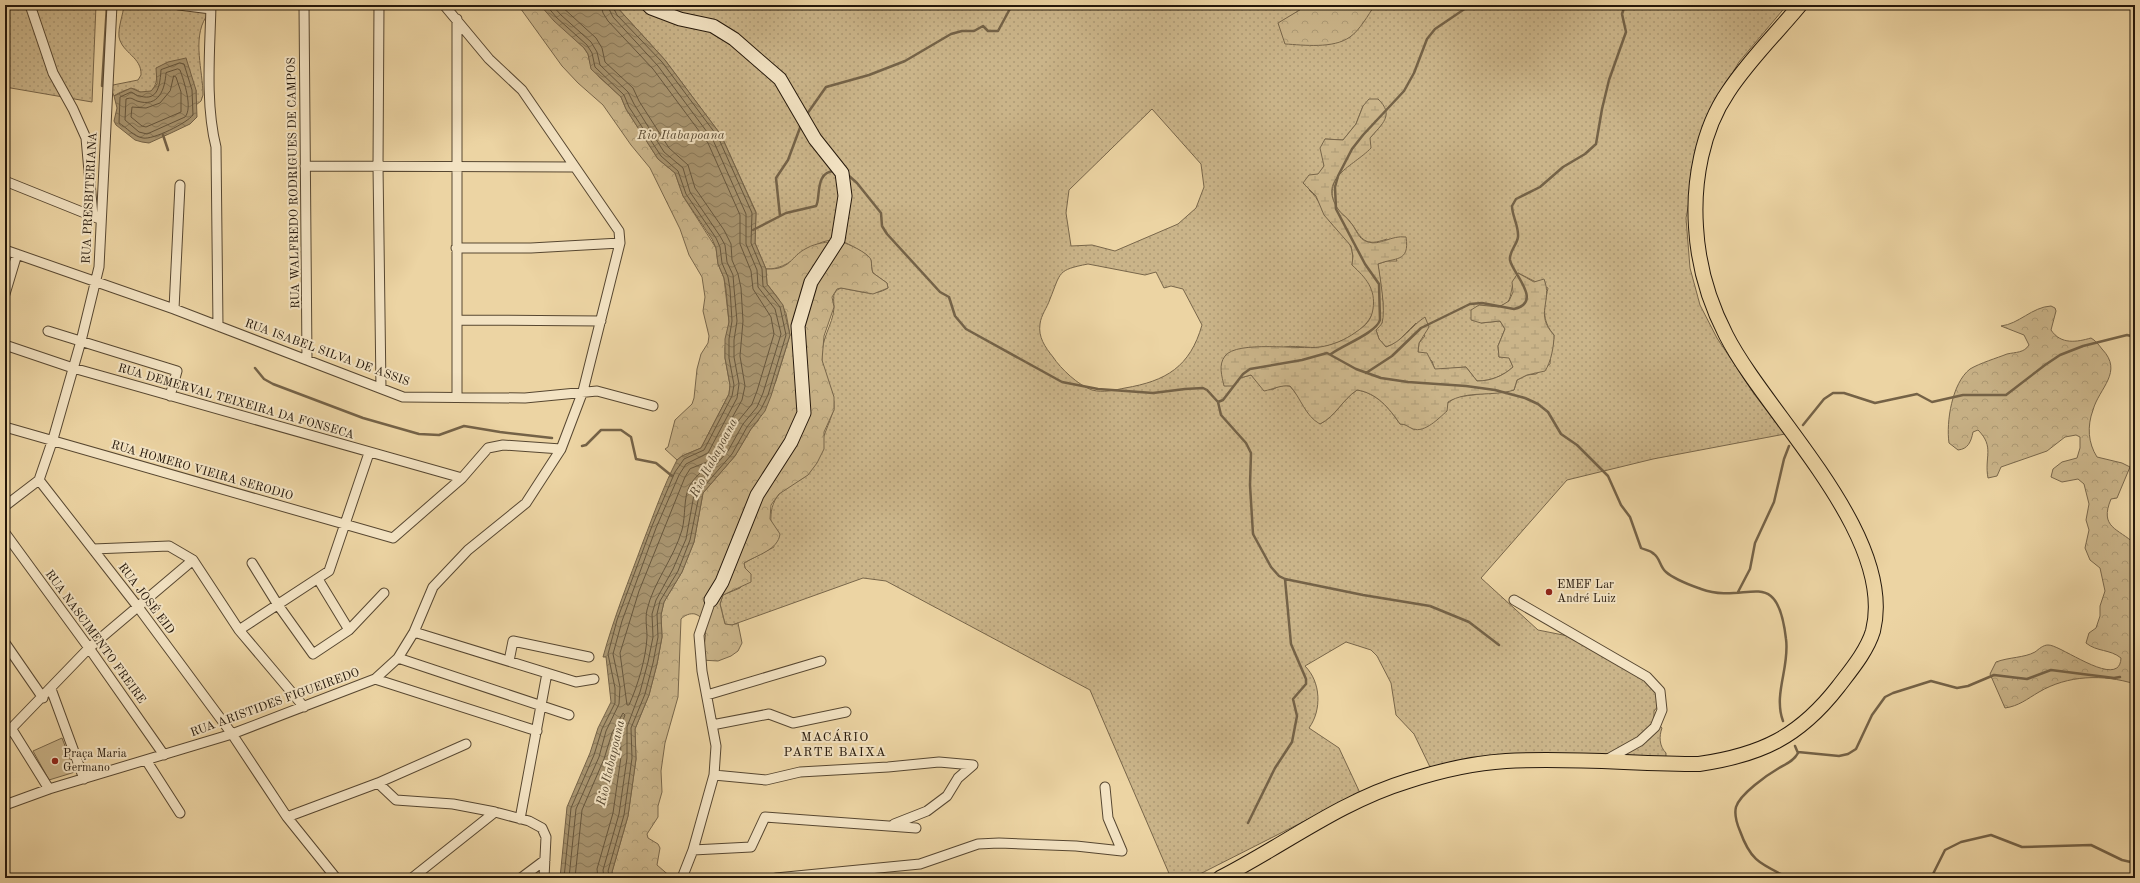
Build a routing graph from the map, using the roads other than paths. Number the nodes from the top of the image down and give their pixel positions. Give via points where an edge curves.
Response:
1 (30, 5) edge
2 (112, 5) edge
3 (179, 5) edge
4 (304, 5) edge
5 (379, 5) edge
6 (444, 5) edge
7 (648, 5) edge
8 (1800, 5) edge
9 (211, 7) edge
10 (457, 19) junction
11 (305, 166) junction
12 (378, 166) junction
13 (456, 167) junction
14 (575, 167) junction
15 (5, 181) edge
16 (180, 186) dead end
17 (93, 216) junction
18 (102, 221) junction
19 (620, 243) junction
20 (456, 248) junction
21 (5, 250) edge
22 (17, 254) junction
23 (95, 282) junction
24 (5, 294) edge
25 (174, 308) junction
26 (457, 320) junction
27 (600, 321) junction
28 (218, 326) junction
29 (48, 331) dead end
30 (81, 341) junction
31 (5, 345) edge
32 (307, 360) junction
33 (73, 368) junction
34 (381, 388) junction
35 (583, 391) junction
36 (170, 396) junction
37 (457, 397) junction
38 (653, 406) dead end
39 (5, 426) edge
40 (53, 439) junction
41 (561, 449) junction
42 (369, 453) junction
43 (462, 478) junction
44 (39, 480) junction
45 (5, 506) edge
46 (344, 525) junction
47 (5, 533) edge
48 (93, 549) junction
49 (193, 560) junction
50 (252, 563) dead end
51 (318, 579) junction
52 (384, 593) dead end
53 (711, 600) joint
54 (1514, 600) dead end
55 (278, 605) junction
56 (138, 607) junction
57 (239, 630) junction
58 (349, 630) junction
59 (414, 632) junction
60 (5, 643) edge
61 (89, 648) junction
62 (588, 657) dead end
63 (398, 658) junction
64 (509, 661) junction
65 (821, 661) dead end
66 (547, 673) junction
67 (375, 679) junction
68 (594, 679) dead end
69 (51, 689) junction
70 (707, 695) junction
71 (43, 698) junction
72 (541, 705) junction
73 (304, 707) junction
74 (846, 712) dead end
75 (569, 715) dead end
76 (712, 725) junction
77 (537, 731) junction
78 (8, 732) edge
79 (232, 734) junction
80 (466, 744) dead end
81 (164, 755) junction
82 (146, 760) junction
83 (1602, 762) junction
84 (714, 775) junction
85 (84, 779) junction
86 (378, 783) junction
87 (1105, 787) dead end
88 (49, 789) junction
89 (5, 805) edge
90 (495, 812) junction
91 (180, 813) dead end
92 (287, 817) junction
93 (520, 819) junction
94 (893, 825) junction
95 (916, 828) dead end
96 (693, 850) junction
97 (545, 860) junction
98 (336, 878) edge
99 (412, 878) edge
100 (521, 878) edge
101 (544, 878) edge
102 (682, 878) edge
103 (776, 878) edge
104 (1220, 878) edge

1 - 17 street via 53,73 86,138
2 - 18 street, RUA PRESBITERIANA
3 - 9 street
4 - 11 street, RUA WALFREDO RODRIGUES DE CAMPOS
5 - 12 street
6 - 10 street
7 - 53 street via 680,19 713,26 734,39 780,79 815,139 842,173 845,196 838,240 811,282 798,326 804,413 791,442 757,495 722,582
8 - 83 main road via 1727,93 1711,125 1700,166 1696,204 1697,239 1709,296 1727,337 1832,489 1862,546 1871,575 1876,614 1872,633 1857,662 1822,707 1803,724 1766,748 1740,757 1699,764
9 - 28 street via 210,70 212,130 216,147
10 - 13 street
10 - 14 street via 489,59 522,90
11 - 12 street
11 - 32 street, RUA WALFREDO RODRIGUES DE CAMPOS
12 - 13 street
12 - 34 street
13 - 14 street
13 - 20 street
14 - 19 street via 618,231
15 - 17 street
16 - 25 street
17 - 18 street
18 - 23 street, RUA PRESBITERIANA via 99,267
19 - 20 street via 531,248
19 - 27 street, RUA ARISTIDES FIGUEIREDO
20 - 26 street
21 - 22 street, RUA ISABEL SILVA DE ASSIS
22 - 23 street, RUA ISABEL SILVA DE ASSIS
22 - 24 street
23 - 25 street, RUA ISABEL SILVA DE ASSIS
23 - 30 street, RUA PRESBITERIANA
25 - 28 street, RUA ISABEL SILVA DE ASSIS
26 - 27 street
26 - 37 street
27 - 35 street, RUA ARISTIDES FIGUEIREDO
28 - 32 street, RUA ISABEL SILVA DE ASSIS
29 - 30 street
30 - 33 street, RUA PRESBITERIANA
30 - 36 street via 177,371
31 - 33 street, RUA DEMERVAL TEIXEIRA DA FONSECA
32 - 34 street, RUA ISABEL SILVA DE ASSIS
33 - 36 street, RUA DEMERVAL TEIXEIRA DA FONSECA
33 - 40 street, RUA PRESBITERIANA
34 - 37 street, RUA ISABEL SILVA DE ASSIS via 403,397
35 - 37 street, RUA ISABEL SILVA DE ASSIS via 525,398
35 - 38 street, RUA ISABEL SILVA DE ASSIS via 597,391
35 - 41 street, RUA ARISTIDES FIGUEIREDO
36 - 42 street, RUA DEMERVAL TEIXEIRA DA FONSECA
39 - 40 street, RUA HOMERO VIEIRA SERODIO
40 - 44 street, RUA PRESBITERIANA
40 - 46 street, RUA HOMERO VIEIRA SERODIO
41 - 43 street via 503,444 488,448
41 - 59 street, RUA ARISTIDES FIGUEIREDO via 526,503 468,550 433,587
42 - 43 street, RUA DEMERVAL TEIXEIRA DA FONSECA
42 - 46 street
43 - 46 street, RUA HOMERO VIEIRA SERODIO via 393,538
44 - 45 street
44 - 48 street, RUA JOSÉ EID
46 - 51 street via 328,570
47 - 61 street, RUA NASCIMENTO FREIRE
48 - 49 street via 168,546
48 - 56 street, RUA JOSÉ EID
49 - 56 street
49 - 57 street
50 - 55 street
51 - 55 street
51 - 58 street
52 - 58 street
53 - 70 street via 699,635
54 - 83 street via 1647,677 1660,691 1662,710 1655,727 1640,741
55 - 57 street
55 - 58 street via 312,654
56 - 61 street
56 - 79 street, RUA JOSÉ EID
57 - 73 street
59 - 63 street, RUA ARISTIDES FIGUEIREDO
59 - 64 street
60 - 71 street
61 - 69 street
61 - 81 street, RUA NASCIMENTO FREIRE
62 - 64 street via 513,642
63 - 67 street, RUA ARISTIDES FIGUEIREDO
63 - 72 street
64 - 66 street
65 - 70 street
66 - 68 street via 576,682
66 - 72 street
67 - 73 street, RUA ARISTIDES FIGUEIREDO
67 - 77 street
69 - 71 street
69 - 85 street
70 - 76 street
71 - 78 street
72 - 75 street
72 - 77 street
73 - 79 street, RUA ARISTIDES FIGUEIREDO
74 - 76 street via 793,723 769,714
76 - 84 street via 716,746
77 - 93 street
78 - 88 street
79 - 81 street, RUA ARISTIDES FIGUEIREDO
79 - 92 street, RUA JOSÉ EID
80 - 86 street
81 - 82 street, RUA ARISTIDES FIGUEIREDO
82 - 85 street, RUA ARISTIDES FIGUEIREDO
82 - 91 street
83 - 104 main road via 1504,761 1448,770 1407,781 1341,809
84 - 94 street via 766,780 800,772 939,762 973,765 958,778 947,796 927,811
84 - 96 street
85 - 88 street, RUA ARISTIDES FIGUEIREDO
86 - 90 street via 396,800 453,804
86 - 92 street
87 - 103 street via 1108,818 1122,851 999,842 978,844 920,864
88 - 89 street, RUA ARISTIDES FIGUEIREDO
90 - 93 street
90 - 99 street
92 - 98 street, RUA JOSÉ EID
93 - 97 street via 542,828 546,837
94 - 95 street
94 - 96 street via 765,817 751,847
96 - 102 street
97 - 100 street
97 - 101 street

